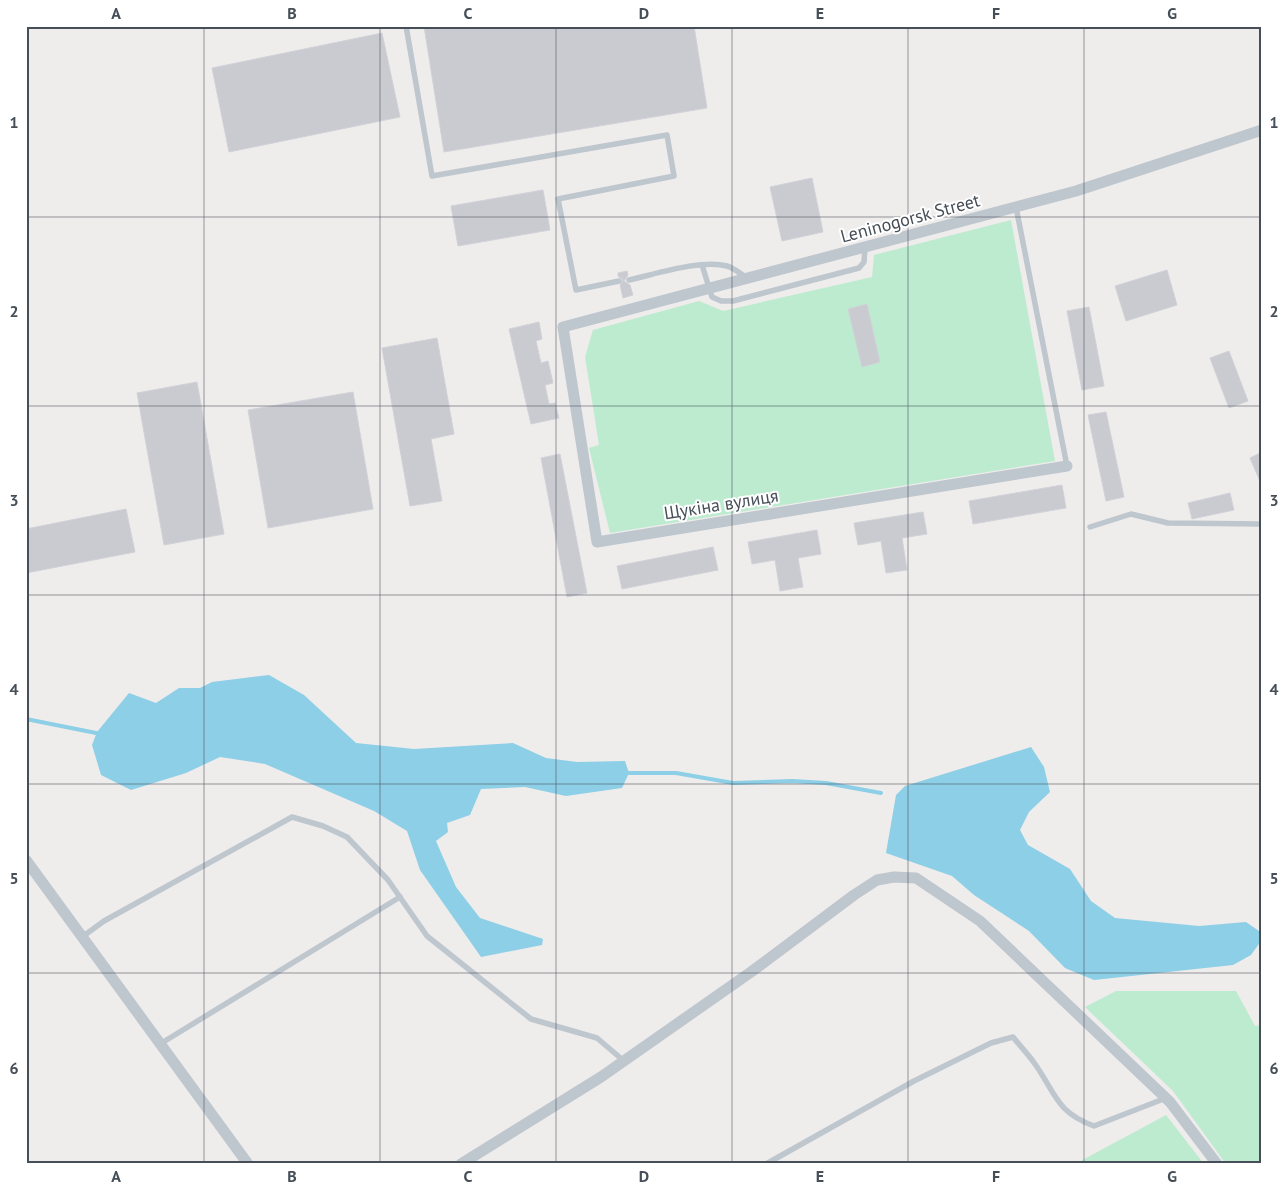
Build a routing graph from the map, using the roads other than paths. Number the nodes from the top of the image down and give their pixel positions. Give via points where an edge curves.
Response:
1 (406, 26) edge
2 (1262, 130) edge
3 (1016, 208) junction
4 (865, 248) junction
5 (702, 265) junction
6 (747, 278) junction
7 (629, 280) dead end
8 (619, 281) dead end
9 (708, 289) junction
10 (563, 327) joint
11 (1066, 466) joint
12 (1262, 524) edge
13 (1090, 527) dead end
14 (26, 860) edge
15 (400, 897) junction
16 (82, 937) junction
17 (160, 1044) junction
18 (624, 1061) junction
19 (1166, 1098) junction
20 (248, 1164) edge
21 (461, 1164) edge
22 (766, 1164) edge
23 (1217, 1164) edge

1 - 8 lane via 432,176 667,135 674,176 558,199 576,290
2 - 3 street, Leninogorsk Street via 1110,182
3 - 4 street, Leninogorsk Street
3 - 11 lane
4 - 6 street, Leninogorsk Street
4 - 9 lane via 864,262 859,268 833,275 732,301 712,297
5 - 6 lane via 728,266
5 - 7 lane
5 - 9 lane
6 - 9 street, Leninogorsk Street
9 - 10 street, Leninogorsk Street
10 - 11 street, Щукіна вулиця via 597,542
12 - 13 lane via 1168,523 1131,514
14 - 16 street
15 - 16 lane via 347,837 292,817 104,921
15 - 17 lane
15 - 18 lane via 427,936 531,1019 598,1038
16 - 17 street
17 - 20 street
18 - 19 street via 854,895 877,880 894,876 916,878 980,921
18 - 21 street
19 - 22 lane via 1094,1126 1076,1119 1062,1107 1035,1064 1013,1037 991,1043 914,1081
19 - 23 street

